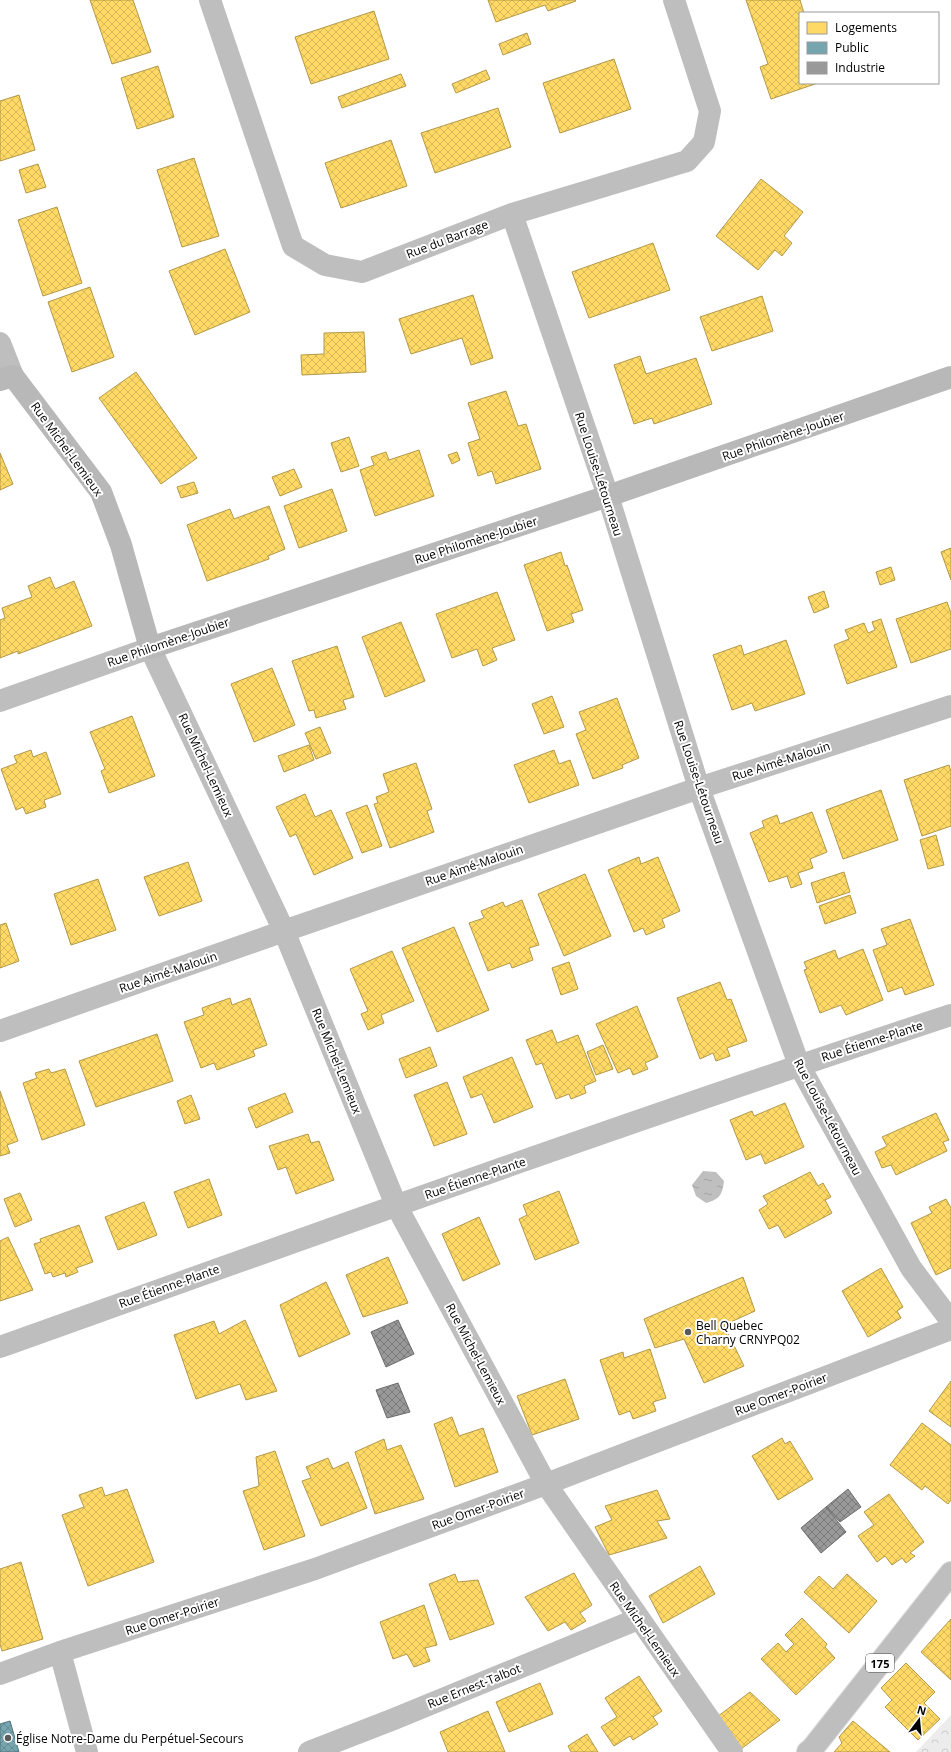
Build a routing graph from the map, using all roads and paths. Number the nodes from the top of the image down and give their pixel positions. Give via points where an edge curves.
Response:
1 (210, 0) edge
2 (674, 0) edge
3 (512, 214) junction
4 (0, 343) edge
5 (951, 377) edge
6 (7, 378) edge
7 (608, 496) junction
8 (150, 648) junction
9 (0, 701) edge
10 (951, 706) edge
11 (699, 788) junction
12 (284, 931) junction
13 (951, 1015) edge
14 (0, 1031) edge
15 (799, 1065) junction
16 (396, 1205) junction
17 (951, 1321) edge
18 (951, 1329) edge
19 (0, 1346) edge
20 (546, 1484) junction
21 (951, 1573) edge
22 (638, 1619) junction
23 (60, 1652) junction
24 (0, 1674) edge
25 (812, 1751) edge
26 (88, 1752) edge
27 (309, 1752) edge
28 (732, 1752) edge

1 - 3 street, Rue du Barrage via 293,246 325,265 362,272
2 - 3 street, Rue du Barrage via 710,110 704,142 687,161
3 - 7 street, Rue Louise-Létourneau
4 - 6 street, Rue Michel-Lemieux
5 - 7 street, Rue Philomène-Joubier
6 - 8 street, Rue Michel-Lemieux via 101,492 121,545
7 - 8 street, Rue Philomène-Joubier
7 - 11 street, Rue Louise-Létourneau
8 - 9 street, Rue Philomène-Joubier
8 - 12 street, Rue Michel-Lemieux
10 - 11 street, Rue Aimé-Malouin
11 - 12 street, Rue Aimé-Malouin
11 - 15 street, Rue Louise-Létourneau
12 - 14 street, Rue Aimé-Malouin
12 - 16 street, Rue Michel-Lemieux
13 - 15 street, Rue Étienne-Plante
15 - 16 street, Rue Étienne-Plante
15 - 17 street, Rue Louise-Létourneau via 911,1268
16 - 19 street, Rue Étienne-Plante
16 - 20 street, Rue Michel-Lemieux
18 - 20 street, Rue Omer-Poirier
20 - 22 street, Rue Michel-Lemieux
20 - 23 street, Rue Omer-Poirier via 315,1569
21 - 25 street, 175
22 - 27 street, Rue Ernest-Talbot
22 - 28 street, Rue Michel-Lemieux
23 - 24 street, Rue Omer-Poirier
23 - 26 street

